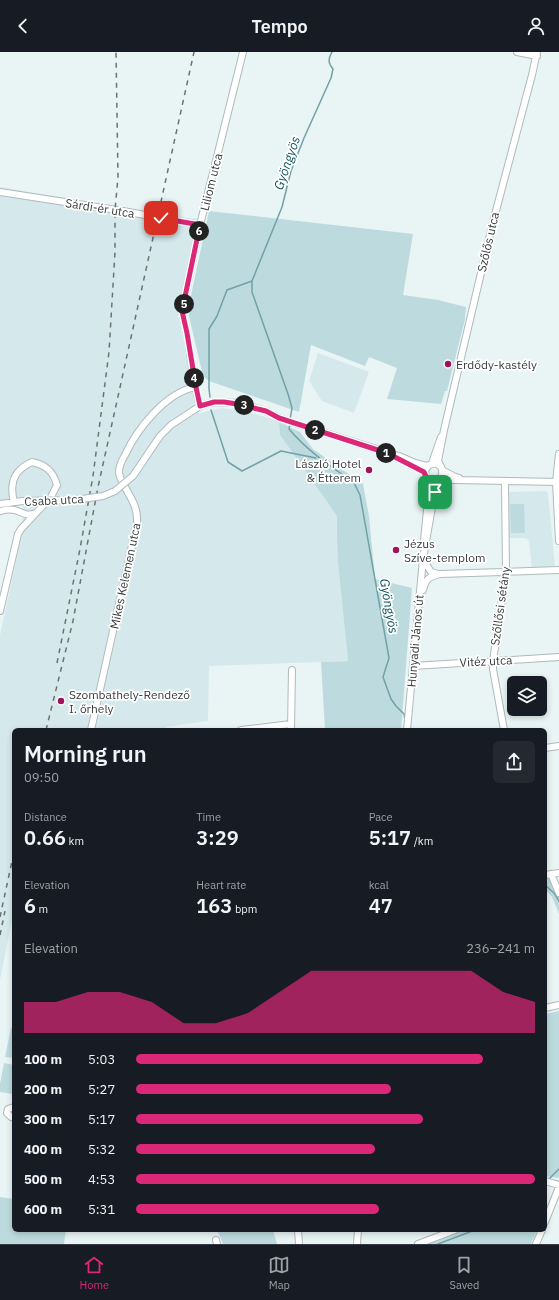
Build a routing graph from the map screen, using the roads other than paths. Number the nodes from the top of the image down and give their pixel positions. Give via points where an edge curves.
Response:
1 (243, 52) edge
2 (517, 52) edge
3 (528, 53) edge
4 (538, 53) edge
5 (0, 192) edge
6 (200, 225) junction
7 (196, 387) junction
8 (200, 406) junction
9 (444, 430) junction
10 (387, 453) junction
11 (559, 454) edge
12 (430, 464) junction
13 (442, 469) junction
14 (424, 472) junction
15 (439, 479) junction
16 (429, 480) junction
17 (478, 481) junction
18 (505, 482) junction
19 (557, 482) edge
20 (14, 502) junction
21 (0, 504) edge
22 (0, 511) edge
23 (18, 512) junction
24 (38, 512) junction
25 (25, 526) junction
26 (559, 537) edge
27 (559, 541) edge
28 (424, 552) junction
29 (423, 559) junction
30 (559, 570) edge
31 (506, 572) junction
32 (440, 574) junction
33 (419, 596) junction
34 (0, 611) edge
35 (559, 657) edge
36 (493, 661) junction
37 (413, 666) junction
38 (292, 670) dead end
39 (291, 727) edge
40 (91, 728) edge
41 (274, 728) edge
42 (406, 728) edge
43 (504, 728) edge
44 (559, 746) edge
45 (547, 748) edge
46 (559, 873) edge
47 (548, 875) edge
48 (559, 893) edge
49 (559, 1005) edge
50 (547, 1008) edge
51 (12, 1107) edge
52 (12, 1117) edge
53 (547, 1181) edge
54 (557, 1185) edge
55 (547, 1216) edge
56 (298, 1232) edge
57 (358, 1232) edge
58 (450, 1232) edge
59 (541, 1232) edge
60 (298, 1244) edge
61 (357, 1244) edge
62 (418, 1244) edge
63 (536, 1244) edge

1 - 6 street, Liliom utca
2 - 3 street
3 - 4 street
4 - 9 street, Szőlős utca via 492,222
5 - 6 street, Sárdi-ér utca
6 - 7 street, Liliom utca via 182,311
7 - 8 street, Liliom utca
7 - 40 street, Mikes Kelemen utca via 176,395 148,420 134,437 120,468 121,480 137,511 137,523
8 - 10 street via 214,402 266,411 297,424
8 - 20 street, Csaba utca, bridge via 165,430 133,476 108,495 75,500
9 - 12 street, Szőlős utca
9 - 13 street, Szőlős utca via 438,461
10 - 12 street via 415,463
10 - 14 street
11 - 19 street
12 - 13 street via 438,464
12 - 14 street
13 - 15 street
13 - 17 street via 455,477
14 - 16 street
15 - 16 street
15 - 17 street
15 - 28 street, Hunyadi János út
16 - 28 street, Hunyadi János út
17 - 18 street
18 - 19 street
18 - 31 street, Szőllősi sétány
19 - 26 street
20 - 21 street, Csaba utca
20 - 24 street via 12,485 20,469 32,462 45,466 51,471 57,485
22 - 23 street, Csaba utca
23 - 24 street via 31,515
23 - 25 street, Csaba utca via 24,518
24 - 25 street
25 - 34 street via 18,534
26 - 27 street
28 - 29 street, Hunyadi János út
29 - 32 street via 431,572
29 - 33 street, Hunyadi János út
30 - 31 street
31 - 32 street
31 - 36 street, Szőllősi sétány
32 - 33 street via 428,578
33 - 37 street, Hunyadi János út
35 - 36 street, Vitéz utca
36 - 37 street, Vitéz utca
36 - 43 street, Szőllősi sétány
37 - 42 street, Hunyadi János út
38 - 39 street
39 - 41 street
44 - 45 street
46 - 47 street
47 - 48 street
49 - 50 street
51 - 52 street via 8,1109
53 - 54 street
54 - 55 street
56 - 60 street
57 - 61 street
58 - 62 street
59 - 63 street

